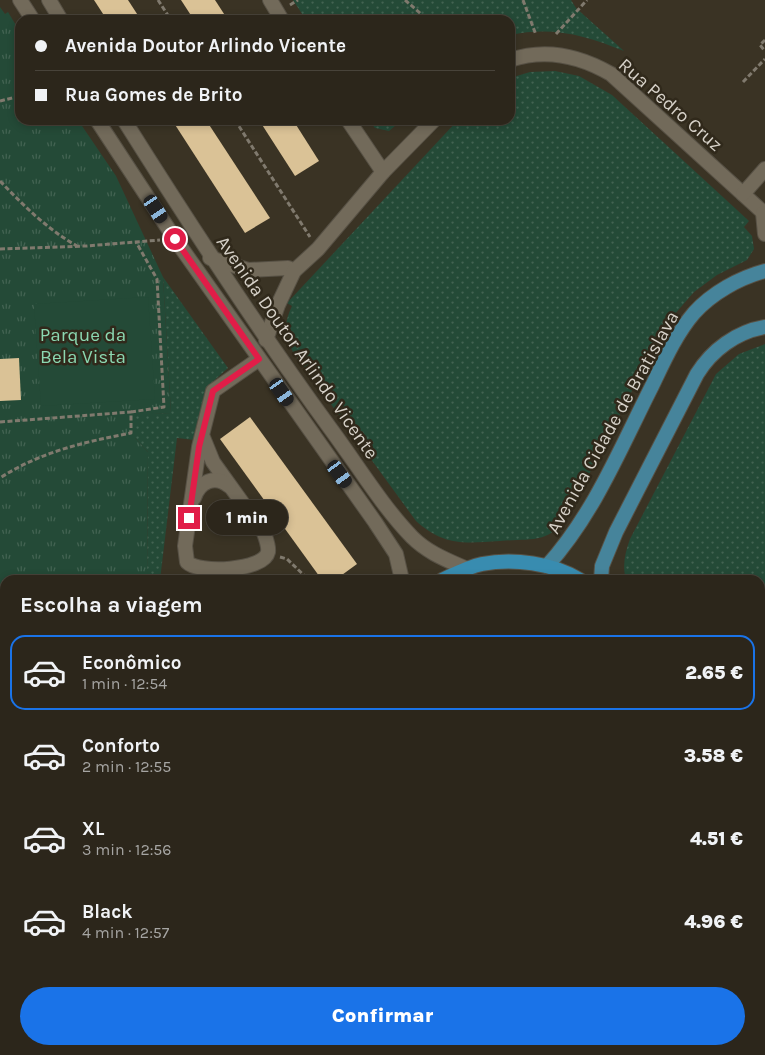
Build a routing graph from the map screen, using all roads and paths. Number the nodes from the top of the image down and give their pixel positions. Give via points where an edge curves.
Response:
1 (20, 0) edge
2 (49, 0) edge
3 (158, 0) edge
4 (270, 0) edge
5 (405, 0) edge
6 (523, 0) edge
7 (587, 0) edge
8 (30, 15) edge
9 (58, 15) edge
10 (168, 15) edge
11 (279, 15) edge
12 (422, 15) edge
13 (556, 34) dead end
14 (536, 35) dead end
15 (765, 40) edge
16 (765, 51) edge
17 (515, 59) edge
18 (765, 59) edge
19 (743, 82) dead end
20 (15, 97) edge
21 (0, 101) edge
22 (100, 125) edge
23 (127, 125) edge
24 (238, 125) edge
25 (351, 125) edge
26 (429, 125) edge
27 (765, 169) edge
28 (383, 172) junction
29 (0, 181) edge
30 (743, 194) junction
31 (764, 214) edge
32 (765, 234) edge
33 (175, 239) junction
34 (136, 242) junction
35 (78, 246) junction
36 (0, 249) edge
37 (318, 249) junction
38 (210, 258) junction
39 (765, 269) edge
40 (294, 271) junction
41 (765, 327) edge
42 (266, 340) junction
43 (259, 359) junction
44 (131, 412) junction
45 (0, 422) edge
46 (202, 435) junction
47 (0, 478) edge
48 (230, 487) junction
49 (191, 504) junction
50 (268, 552) junction
51 (547, 566) junction
52 (467, 569) junction
53 (304, 575) edge
54 (401, 575) edge
55 (453, 575) edge
56 (568, 575) edge
57 (601, 575) edge

1 - 8 street
2 - 9 street
3 - 10 path
4 - 11 street
5 - 12 path
6 - 14 path
7 - 13 path
15 - 16 path via 760,45
17 - 30 street, Rua Pedro Cruz via 556,55 598,66 622,83
18 - 19 path
20 - 21 path
22 - 33 street, Avenida Doutor Arlindo Vicente
23 - 38 street, Avenida Doutor Arlindo Vicente
24 - 37 path
25 - 28 street
26 - 28 street
27 - 30 street
28 - 37 street
29 - 35 path via 38,219
30 - 31 street, Rua Pedro Cruz
31 - 32 street, Rua Pedro Cruz
33 - 34 path
33 - 43 street, Avenida Doutor Arlindo Vicente
34 - 35 path
34 - 44 path via 157,280 164,407
35 - 36 path
37 - 40 street
38 - 40 street via 248,270 288,268
38 - 42 street, Avenida Doutor Arlindo Vicente
39 - 51 main road, Avenida Cidade de Bratislava via 725,288 686,323 593,502 565,546
40 - 42 street
41 - 57 main road via 721,346 696,374 616,532
42 - 52 street, Avenida Doutor Arlindo Vicente via 412,537 432,554
43 - 46 street via 213,391
43 - 54 street, Avenida Doutor Arlindo Vicente via 396,554
44 - 45 path
44 - 47 path via 131,433 76,444 22,464
46 - 48 street via 213,462
46 - 49 street
48 - 49 street via 218,480 204,483 196,491
48 - 50 street via 264,533
49 - 50 street via 185,546 185,555 191,566 206,569 252,566 264,559
50 - 53 path via 287,559
51 - 52 highway via 514,562 482,564
51 - 56 highway
52 - 55 highway

